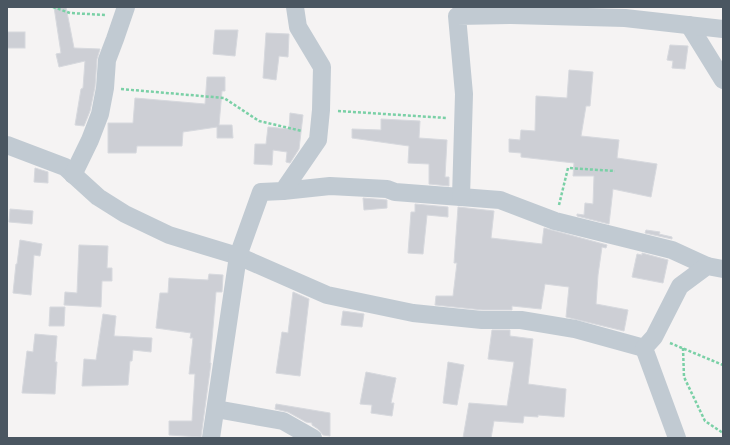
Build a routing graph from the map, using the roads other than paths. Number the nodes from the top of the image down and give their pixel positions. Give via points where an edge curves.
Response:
1 (295, 7) edge
2 (124, 12) edge
3 (624, 12) edge
4 (689, 25) junction
5 (723, 29) edge
6 (723, 80) edge
7 (7, 145) edge
8 (73, 175) junction
9 (283, 191) junction
10 (461, 197) junction
11 (238, 256) junction
12 (715, 268) edge
13 (649, 342) junction
14 (216, 409) junction
15 (211, 438) edge
16 (313, 438) edge
17 (677, 438) edge

1 - 9 street via 298,27 322,67 321,110 318,140
2 - 8 street via 107,60 100,114
3 - 4 street
3 - 10 street via 457,16 464,94
4 - 5 street
4 - 6 street
7 - 8 street via 65,168
8 - 11 street via 98,197 169,236
9 - 10 street via 330,186
9 - 11 street via 261,192
10 - 12 street via 500,200 555,221 672,250
11 - 13 street via 327,295 413,313 482,320 521,320
11 - 14 street
12 - 13 street via 680,286
13 - 17 street
14 - 15 street
14 - 16 street via 283,421

